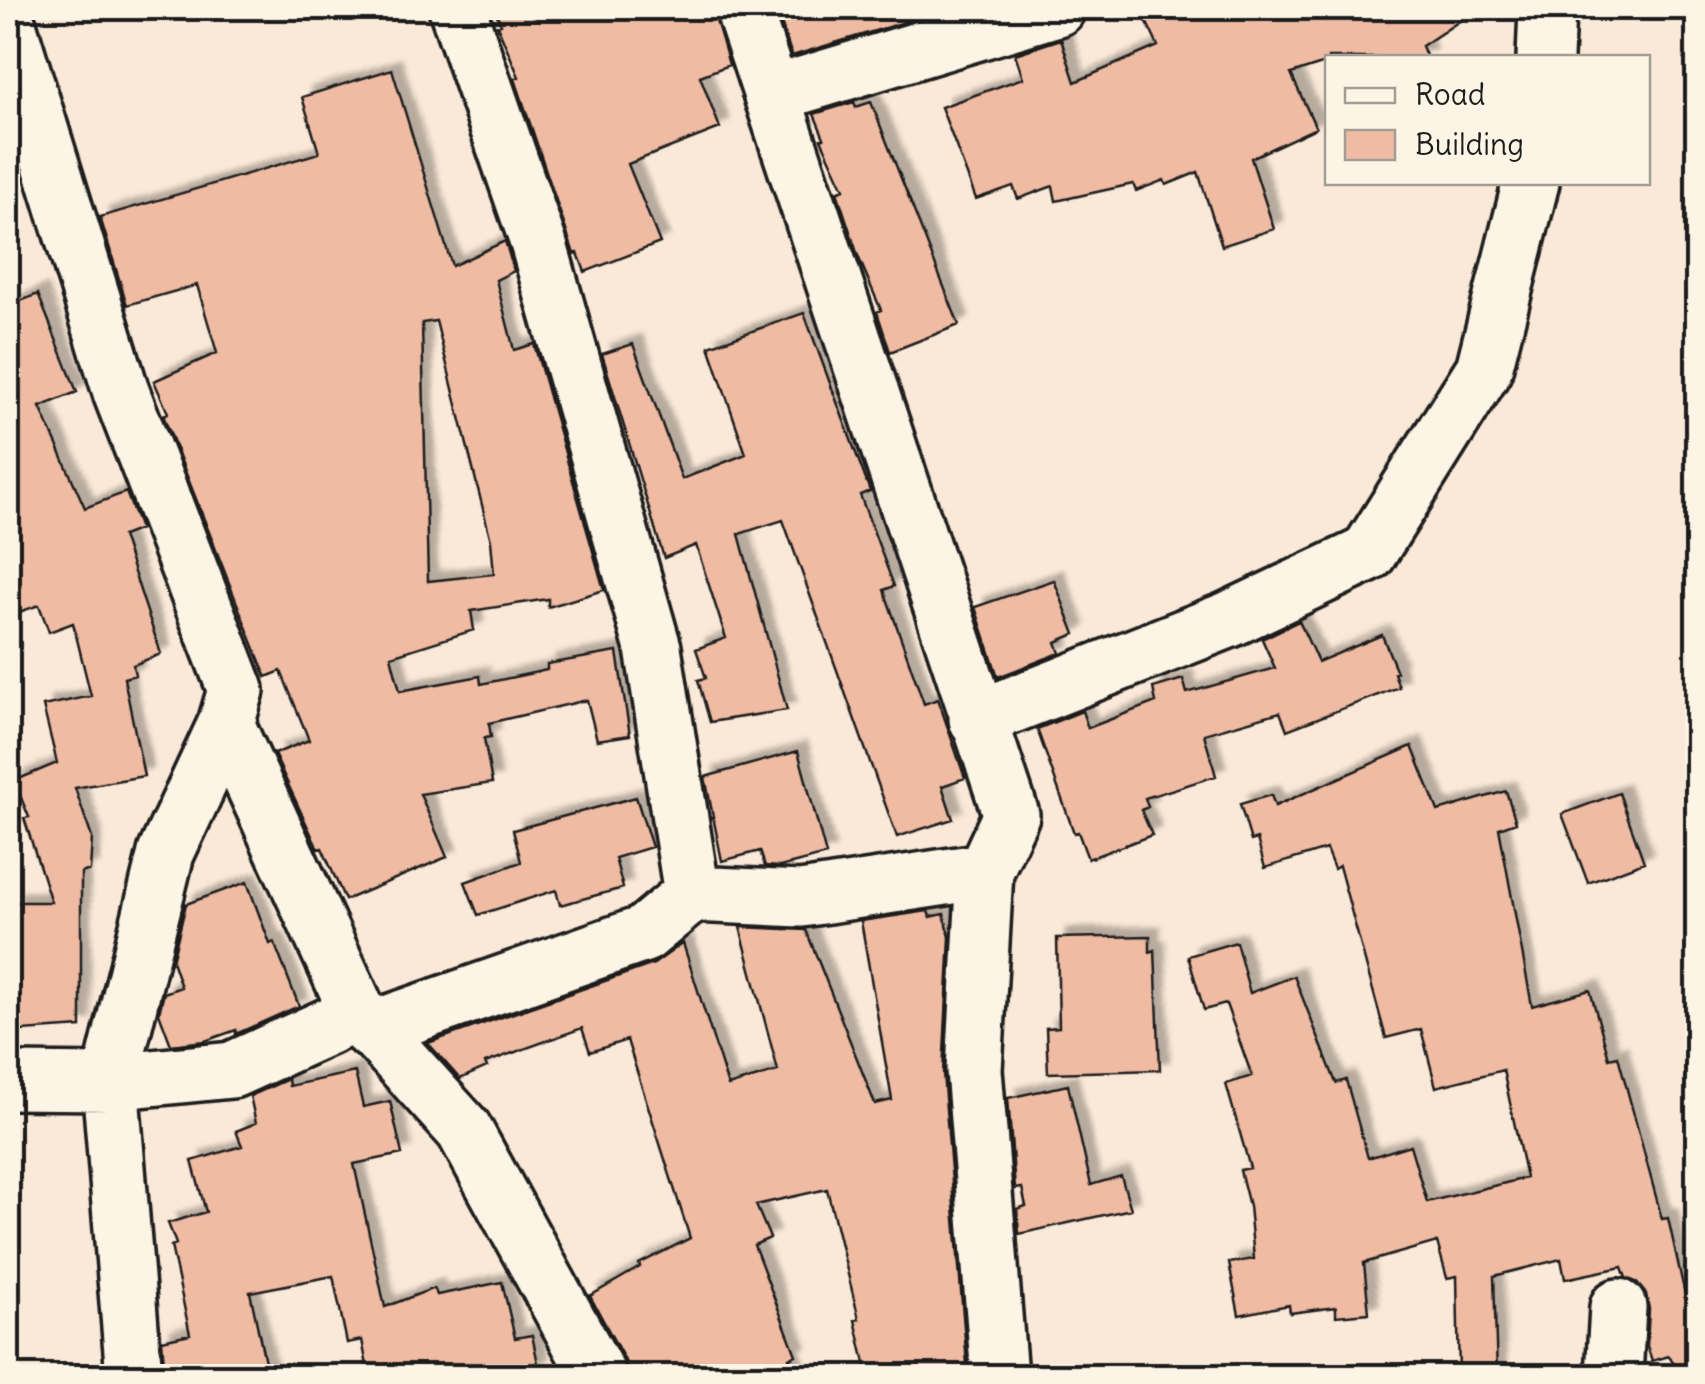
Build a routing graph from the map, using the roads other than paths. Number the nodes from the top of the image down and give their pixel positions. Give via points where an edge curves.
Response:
1 (457, 8) edge
2 (743, 8) edge
3 (1057, 8) edge
4 (1548, 8) edge
5 (8, 25) edge
6 (1545, 55) edge
7 (773, 94) junction
8 (1530, 185) edge
9 (978, 719) junction
10 (226, 724) junction
11 (985, 872) junction
12 (692, 894) junction
13 (364, 1021) junction
14 (8, 1081) edge
15 (110, 1082) junction
16 (1618, 1307) dead end
17 (134, 1376) edge
18 (598, 1376) edge
19 (1000, 1376) edge
20 (1614, 1376) edge

1 - 12 street via 538,242 653,648
2 - 7 street
3 - 7 street
4 - 6 street
5 - 10 street via 120,392 236,690
7 - 9 street
8 - 9 street via 1484,369 1368,554 1228,620
9 - 11 street via 1011,815
10 - 13 street
10 - 15 street via 166,853
11 - 12 street via 801,899
11 - 19 street via 974,1070
12 - 13 street via 644,934
13 - 15 street via 232,1070
13 - 18 street via 464,1130
14 - 15 street
15 - 17 street
16 - 20 street

